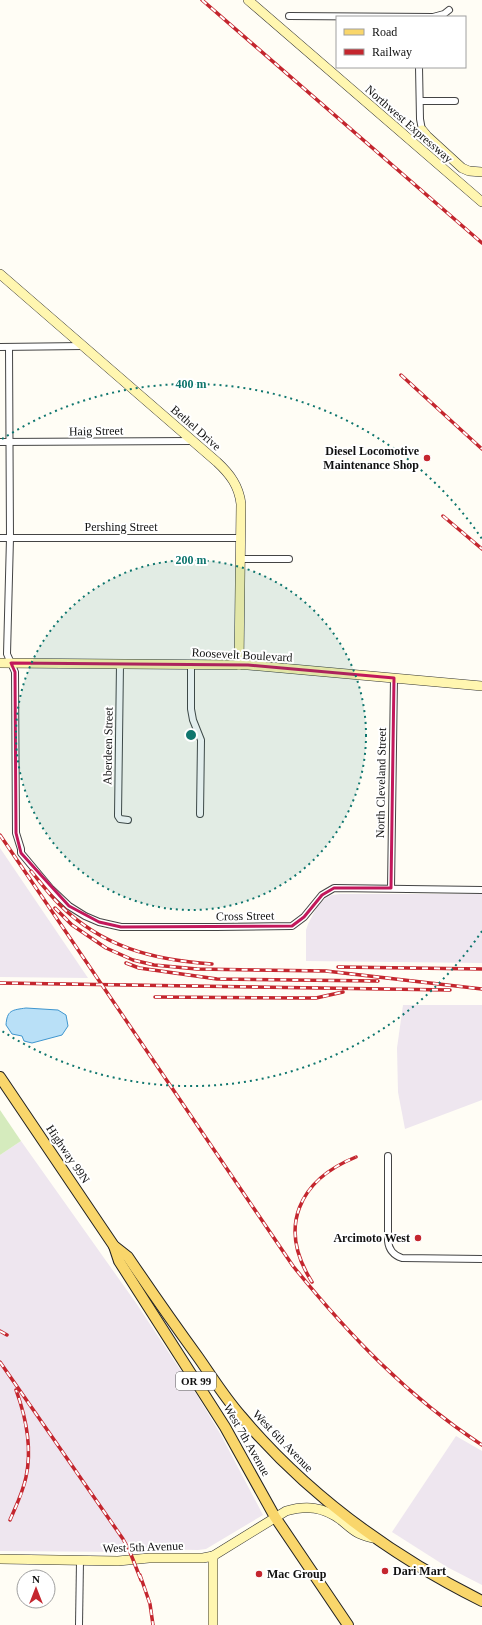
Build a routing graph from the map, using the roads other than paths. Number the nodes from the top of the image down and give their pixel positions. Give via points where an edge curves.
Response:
1 (248, 0) edge
2 (449, 10) dead end
3 (289, 16) dead end
4 (336, 16) edge
5 (439, 16) edge
6 (420, 68) edge
7 (420, 101) junction
8 (455, 101) dead end
9 (422, 130) joint
10 (482, 172) edge
11 (482, 202) edge
12 (0, 274) edge
13 (83, 346) junction
14 (0, 347) edge
15 (9, 347) junction
16 (192, 441) junction
17 (0, 442) edge
18 (10, 442) junction
19 (0, 538) edge
20 (10, 538) junction
21 (241, 538) junction
22 (241, 559) junction
23 (289, 559) dead end
24 (0, 663) edge
25 (11, 663) junction
26 (120, 664) junction
27 (191, 665) junction
28 (239, 665) junction
29 (394, 678) junction
30 (482, 686) edge
31 (200, 814) dead end
32 (128, 820) dead end
33 (391, 888) junction
34 (482, 890) edge
35 (0, 1077) edge
36 (388, 1156) dead end
37 (114, 1246) junction
38 (482, 1259) edge
39 (275, 1517) junction
40 (378, 1540) junction
41 (213, 1556) junction
42 (0, 1559) edge
43 (80, 1560) junction
44 (482, 1601) edge
45 (79, 1625) edge
46 (213, 1625) edge
47 (348, 1625) edge

1 - 11 street, Northwest Expressway
2 - 5 street
3 - 4 street
6 - 7 street
7 - 8 street
7 - 9 street
9 - 10 street via 462,168
12 - 13 street, Bethel Drive
13 - 15 street
13 - 16 street, Bethel Drive
14 - 15 street
15 - 18 street
16 - 18 street, Haig Street
16 - 21 street, Bethel Drive via 226,470 236,484 241,504
17 - 18 street, Haig Street
18 - 20 street
19 - 20 street, Pershing Street
20 - 21 street, Pershing Street
20 - 25 street via 7,654
21 - 22 street, Bethel Drive
22 - 23 street
22 - 28 street, Bethel Drive
24 - 25 street, Roosevelt Boulevard
25 - 26 street, Roosevelt Boulevard
25 - 33 street, Cross Street via 15,672 16,833 21,853 51,889 84,916 121,927 292,926 304,917 322,895 334,888
26 - 27 street, Roosevelt Boulevard
26 - 32 street, Aberdeen Street via 118,816 120,819
27 - 28 street, Roosevelt Boulevard
27 - 31 street via 192,714 201,740
28 - 29 street, Roosevelt Boulevard
29 - 30 street, Roosevelt Boulevard
29 - 33 street, North Cleveland Street
33 - 34 street, Cross Street
35 - 37 main road, Highway 99N / OR 99
36 - 38 street via 388,1241 392,1253 402,1258
37 - 39 main road, West 7th Avenue / OR 99 via 119,1261 225,1427
37 - 40 main road, West 6th Avenue / OR 99 via 128,1257 216,1384 262,1441 324,1499
39 - 40 street, West 5th Avenue via 298,1507 312,1507 337,1517 358,1533
39 - 41 street, West 5th Avenue
39 - 47 main road, West 7th Avenue / OR 99
40 - 44 main road, West 6th Avenue / OR 99 via 410,1562
41 - 43 street, West 5th Avenue via 118,1561
41 - 46 street
42 - 43 street, West 5th Avenue
43 - 45 street

